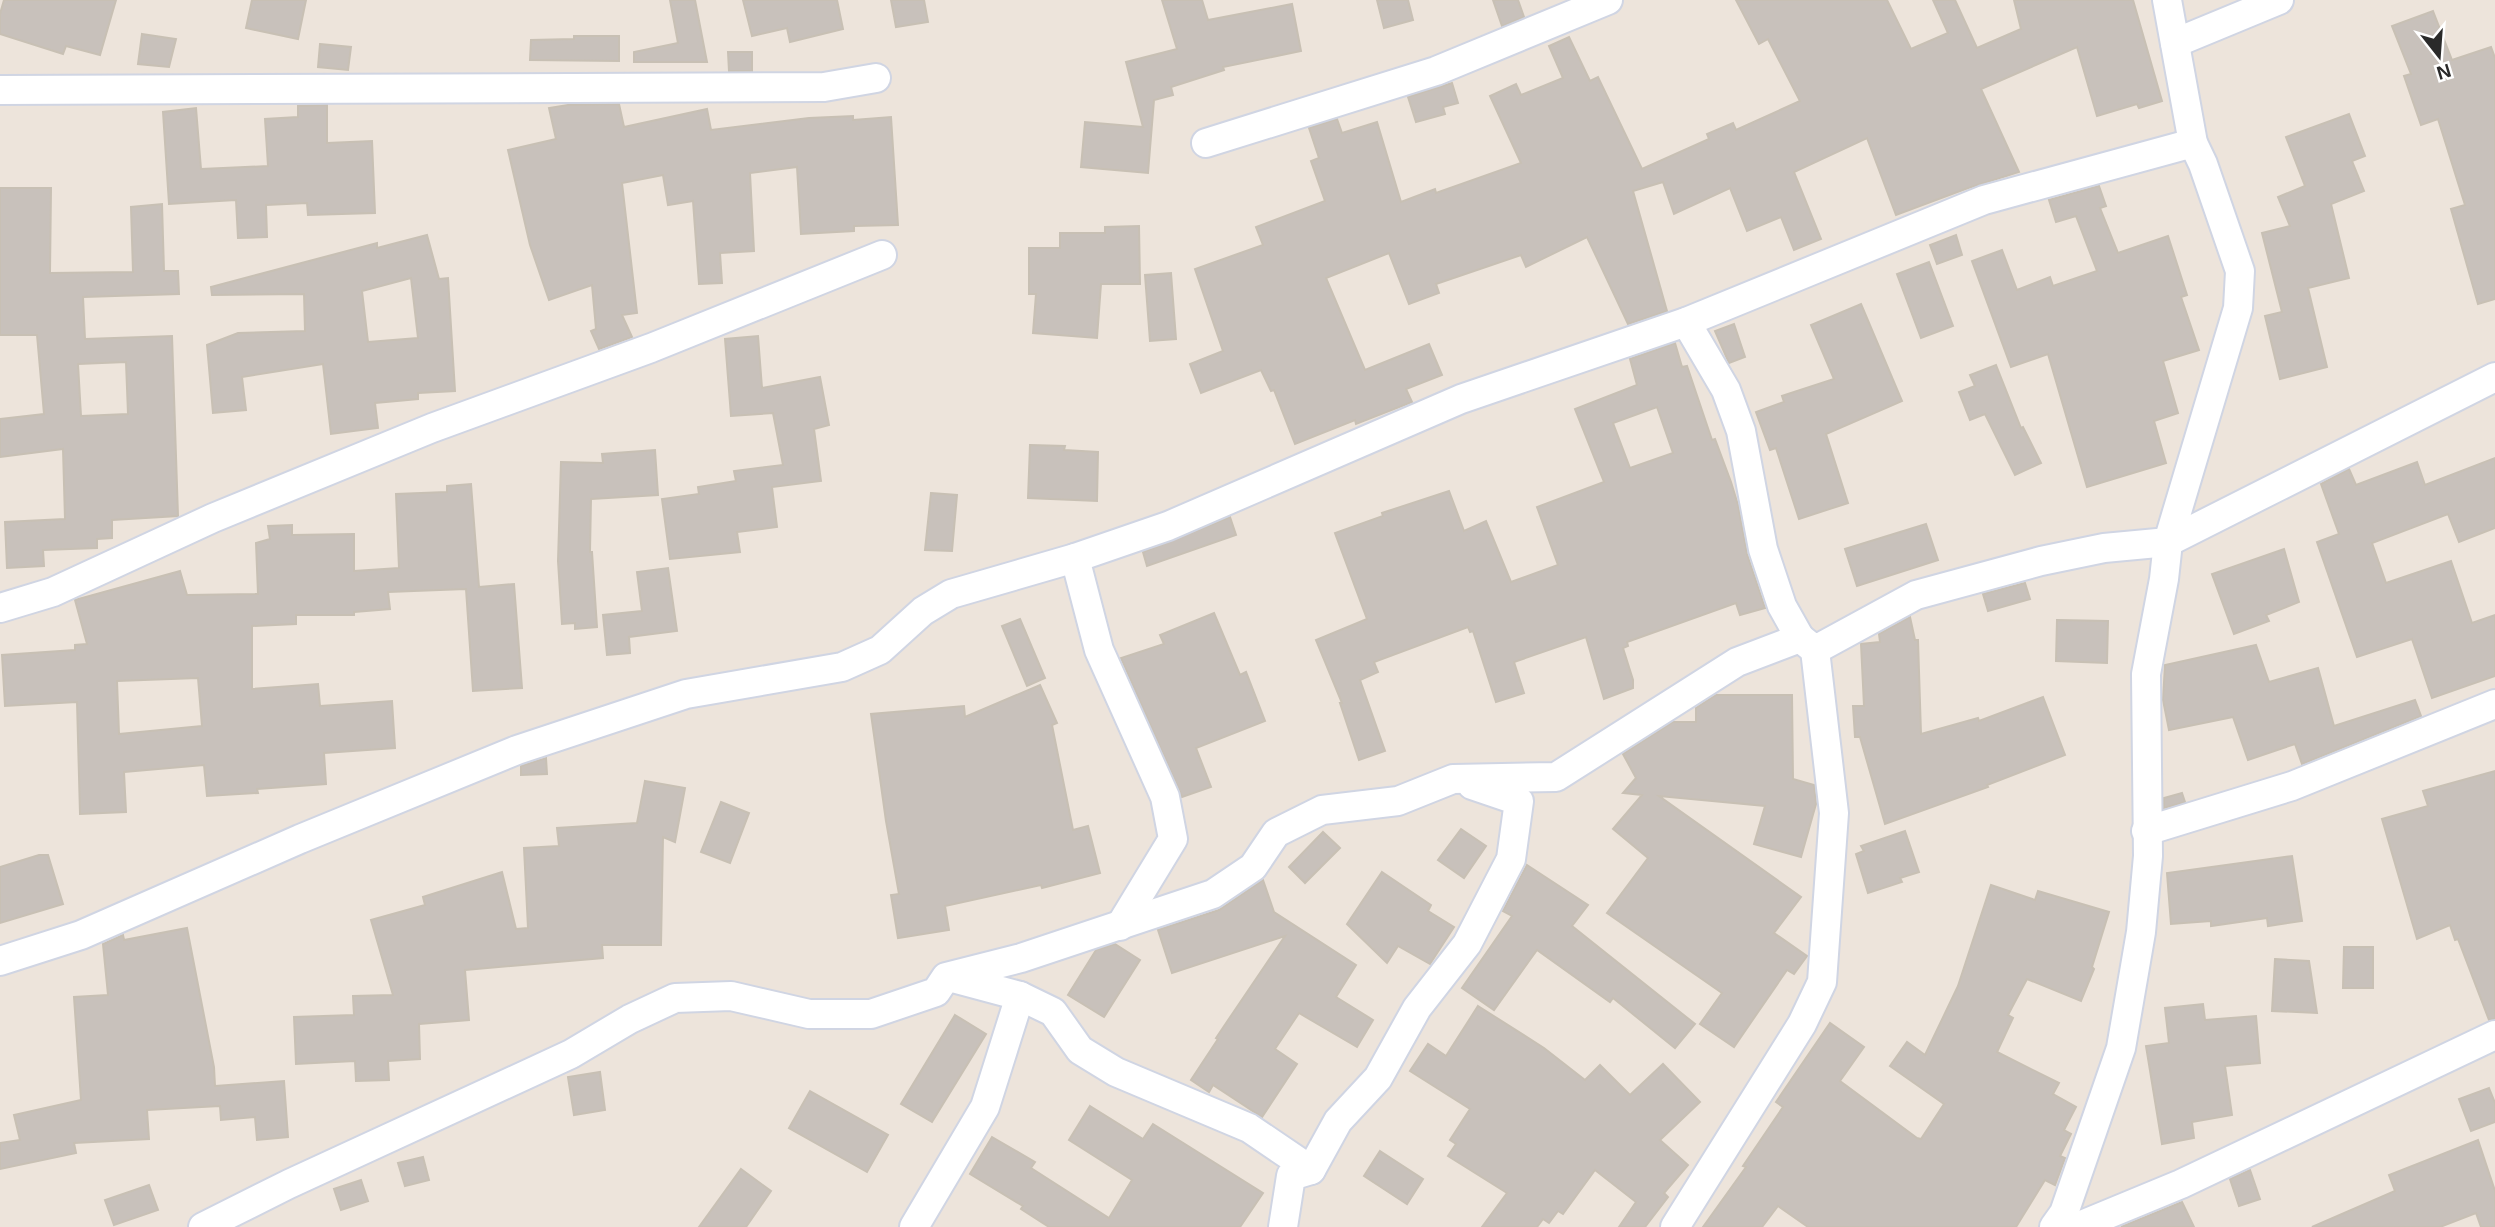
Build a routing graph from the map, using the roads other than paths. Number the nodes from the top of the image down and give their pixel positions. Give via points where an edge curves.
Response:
1 (1608, 0) edge
2 (2167, 0) edge
3 (2278, 0) edge
4 (2175, 43) junction
5 (876, 78) dead end
6 (0, 90) edge
7 (1206, 143) dead end
8 (2193, 144) junction
9 (882, 255) dead end
10 (1686, 322) junction
11 (2495, 377) edge
12 (2168, 542) junction
13 (1075, 558) junction
14 (0, 608) edge
15 (1807, 644) junction
16 (2495, 704) edge
17 (1556, 777) junction
18 (1453, 779) junction
19 (1519, 801) junction
20 (2146, 831) junction
21 (1120, 926) junction
22 (0, 961) edge
23 (946, 977) junction
24 (1020, 996) junction
25 (2495, 1035) edge
26 (1311, 1170) junction
27 (203, 1227) edge
28 (914, 1227) edge
29 (1283, 1227) edge
30 (1675, 1227) edge
31 (2054, 1227) edge
32 (2077, 1227) edge

1 - 7 street via 1436,71
2 - 4 street
3 - 4 street
4 - 8 street
5 - 6 street via 824,87
8 - 10 street via 1984,200
8 - 12 street via 2239,271 2238,308
9 - 14 street via 651,348 432,428 213,517 53,592
10 - 13 street via 1461,399 1168,526
10 - 15 street via 1726,390 1741,431 1763,550 1782,606
11 - 12 street
12 - 15 street via 2104,548 2041,561 1916,595
12 - 20 street via 2146,674
13 - 21 street via 1099,650 1166,797 1173,839
13 - 22 street via 951,594 923,611 880,650 842,667 686,694 517,750 81,935
15 - 17 street via 1737,662
15 - 30 street via 1834,813 1822,982 1802,1024
16 - 20 street via 2292,786
17 - 18 street
17 - 19 street
18 - 19 street
18 - 21 street via 1398,801 1322,810 1276,833 1253,867 1213,894
19 - 26 street via 1511,859 1468,944 1417,1008 1378,1078 1338,1121
20 - 31 street via 2141,932 2121,1048 2064,1213
21 - 23 street
23 - 24 street
23 - 27 street via 936,992 871,1014 809,1014 731,996 675,999 571,1054
24 - 26 street via 1052,1012 1080,1050 1116,1072 1249,1128
24 - 28 street via 985,1107
25 - 32 street via 2181,1184
26 - 29 street via 1292,1176

